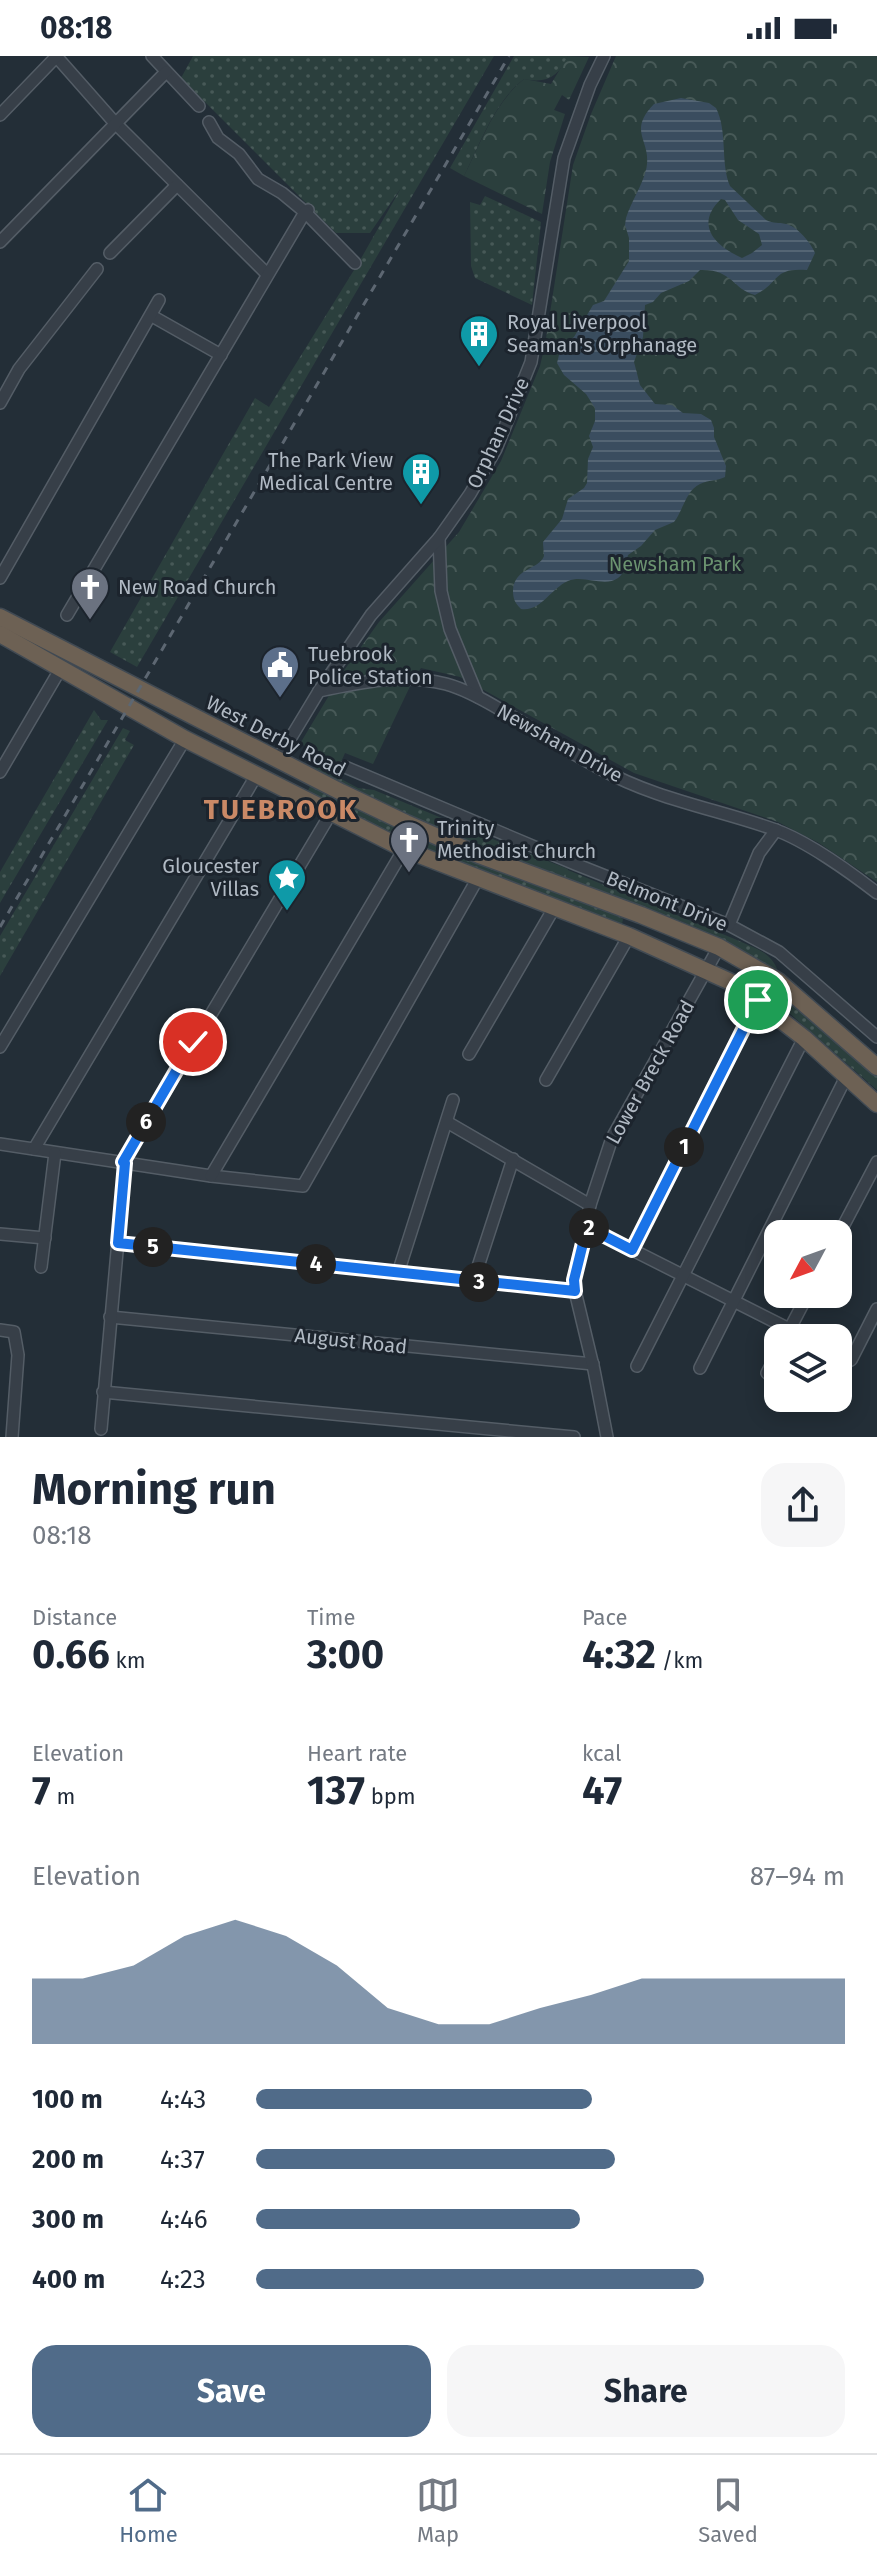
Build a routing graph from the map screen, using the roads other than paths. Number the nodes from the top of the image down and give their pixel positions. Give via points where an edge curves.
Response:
1 (57, 56) edge
2 (152, 56) edge
3 (604, 56) edge
4 (166, 72) junction
5 (199, 106) dead end
6 (0, 115) edge
7 (209, 122) dead end
8 (115, 123) junction
9 (177, 185) junction
10 (306, 211) junction
11 (0, 242) edge
12 (110, 253) dead end
13 (355, 263) dead end
14 (97, 269) dead end
15 (267, 274) junction
16 (159, 300) dead end
17 (152, 316) junction
18 (221, 355) junction
19 (0, 403) edge
20 (439, 538) junction
21 (0, 578) edge
22 (67, 615) dead end
23 (0, 617) edge
24 (0, 634) edge
25 (61, 668) junction
26 (319, 691) junction
27 (478, 697) junction
28 (185, 739) junction
29 (278, 759) junction
30 (345, 767) dead end
31 (0, 772) edge
32 (256, 776) junction
33 (331, 813) junction
34 (776, 830) junction
35 (404, 849) junction
36 (478, 878) junction
37 (877, 893) edge
38 (554, 908) junction
39 (729, 925) junction
40 (629, 936) junction
41 (719, 947) junction
42 (707, 970) junction
43 (758, 1000) junction
44 (877, 1037) edge
45 (804, 1038) junction
46 (0, 1047) edge
47 (469, 1054) dead end
48 (877, 1067) edge
49 (846, 1077) junction
50 (546, 1080) dead end
51 (453, 1100) dead end
52 (877, 1104) edge
53 (447, 1122) junction
54 (0, 1144) edge
55 (34, 1149) junction
56 (55, 1153) junction
57 (513, 1159) junction
58 (877, 1162) edge
59 (124, 1166) junction
60 (211, 1176) junction
61 (590, 1205) junction
62 (846, 1220) edge
63 (587, 1227) junction
64 (0, 1234) edge
65 (45, 1238) junction
66 (118, 1243) junction
67 (632, 1250) junction
68 (41, 1267) dead end
69 (398, 1273) junction
70 (683, 1276) junction
71 (473, 1282) junction
72 (575, 1291) junction
73 (733, 1301) junction
74 (877, 1309) edge
75 (110, 1317) junction
76 (771, 1324) edge
77 (0, 1330) edge
78 (852, 1358) edge
79 (593, 1364) junction
80 (637, 1366) dead end
81 (700, 1368) dead end
82 (103, 1392) junction
83 (101, 1429) dead end
84 (12, 1437) edge
85 (574, 1437) edge
86 (607, 1437) edge

1 - 6 street
1 - 8 street
2 - 4 street
3 - 20 street, Orphan Drive via 564,158 531,362 496,449
4 - 5 street
4 - 8 street
7 - 10 street via 258,179
8 - 9 street
8 - 11 street
9 - 12 street
9 - 15 street
10 - 13 street
10 - 15 street
14 - 19 street via 19,369
15 - 18 street
16 - 17 street
17 - 18 street
17 - 21 street
18 - 22 street
20 - 26 street, Orphan Drive via 371,615
20 - 27 street via 441,591 450,629
23 - 29 highway, West Derby Road
24 - 25 highway
25 - 28 highway
25 - 31 street
26 - 27 street, Newsham Drive via 414,678
26 - 29 street, Orphan Drive
27 - 34 street, Newsham Drive via 602,770
28 - 32 highway
28 - 46 street
29 - 32 highway
29 - 41 highway, West Derby Road via 479,855
30 - 39 street, Belmont Drive
32 - 33 highway
32 - 55 street
33 - 35 highway
33 - 59 street
34 - 37 street, Newsham Drive
34 - 39 street via 759,853
35 - 36 highway
35 - 60 street
36 - 38 highway
36 - 60 street via 303,1186
38 - 40 highway
38 - 47 street
39 - 44 street, Belmont Drive via 779,952
40 - 42 highway
40 - 50 street
41 - 42 street, Lower Breck Road
41 - 48 highway, West Derby Road via 778,981
42 - 43 highway
42 - 61 street, Lower Breck Road via 612,1138
43 - 45 highway
43 - 67 street
45 - 49 highway
45 - 70 street
49 - 52 highway
49 - 73 street
51 - 53 street
53 - 57 street
53 - 69 street
54 - 55 street
55 - 56 street
56 - 59 street
56 - 65 street
57 - 61 street
57 - 71 street
58 - 62 street
59 - 60 street
59 - 66 street
61 - 63 street, Lower Breck Road
63 - 67 street
63 - 72 street, Lower Breck Road
64 - 65 street
65 - 68 street
66 - 69 street
66 - 75 street
67 - 70 street
69 - 71 street
70 - 73 street
70 - 80 street
71 - 72 street
72 - 79 street, Lower Breck Road
73 - 76 street
73 - 81 street
74 - 78 street
75 - 79 street, August Road
75 - 82 street
77 - 84 street via 14,1332 18,1355
79 - 86 street, Lower Breck Road
82 - 83 street
82 - 85 street

